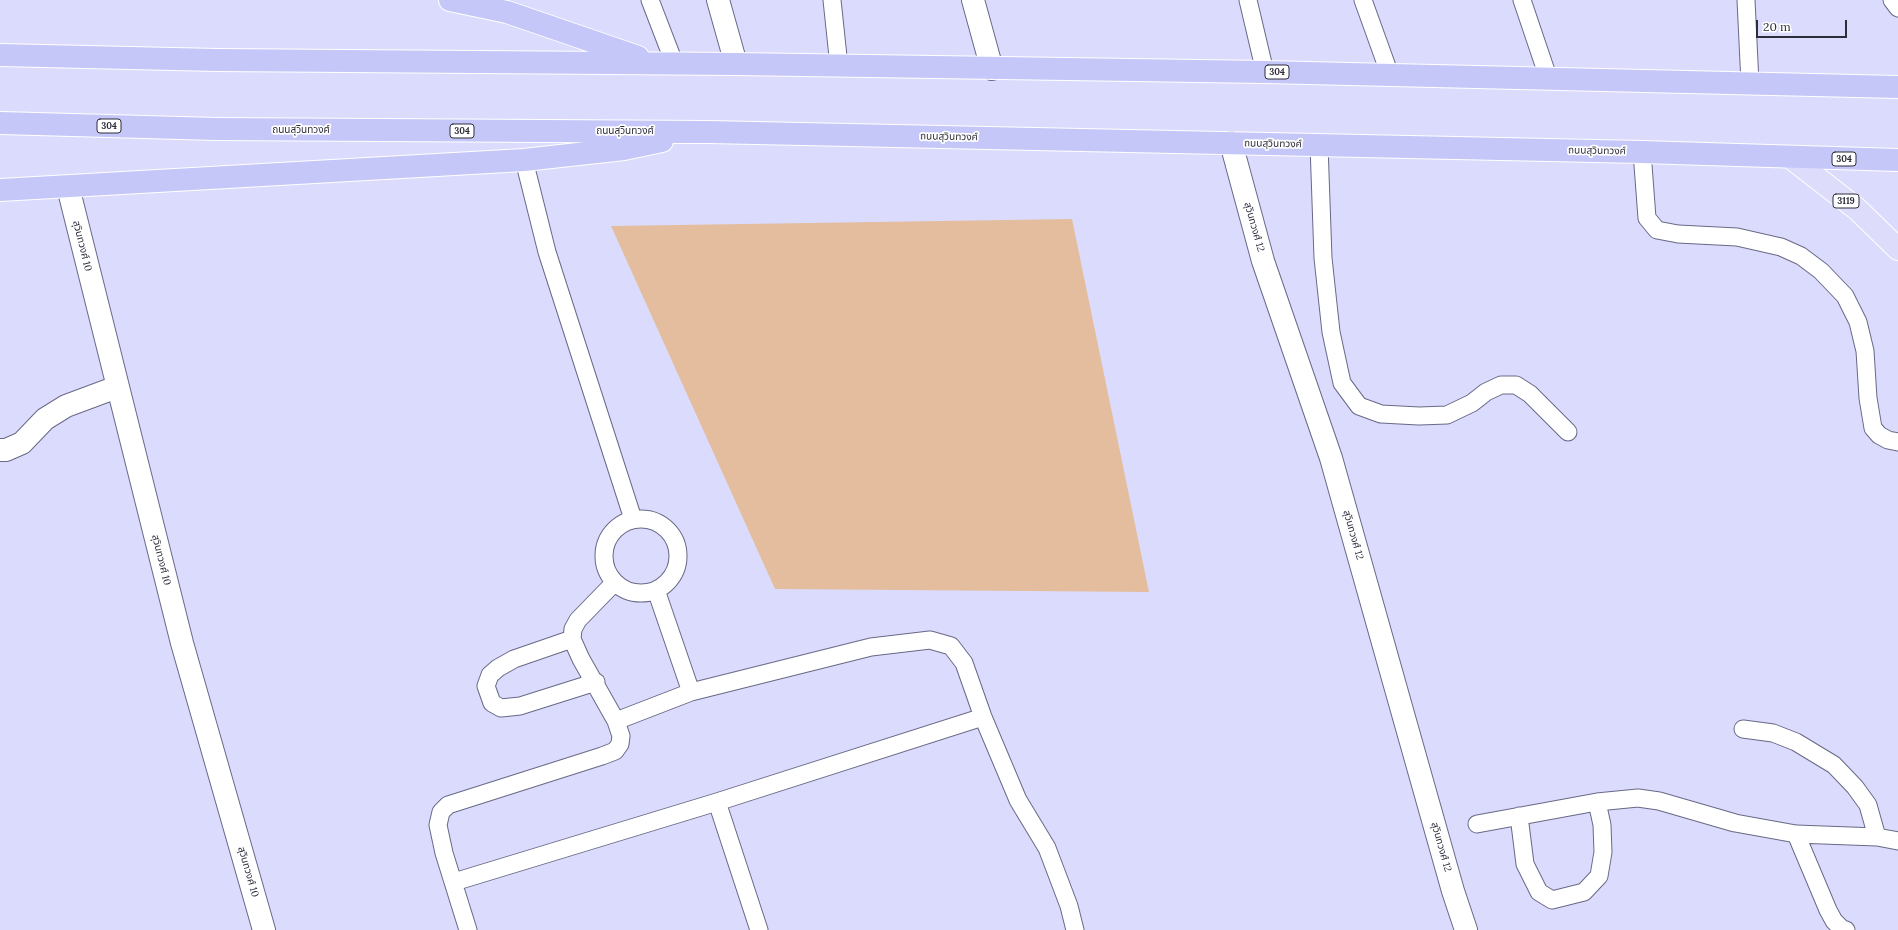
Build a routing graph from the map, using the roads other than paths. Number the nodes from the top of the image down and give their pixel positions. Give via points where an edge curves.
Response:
1 (450, 0) edge
2 (650, 0) edge
3 (718, 0) edge
4 (832, 0) edge
5 (973, 0) edge
6 (1248, 0) edge
7 (1363, 0) edge
8 (1522, 0) edge
9 (1746, 0) edge
10 (1892, 0) edge
11 (505, 6) edge
12 (1898, 8) edge
13 (0, 55) edge
14 (666, 64) junction
15 (736, 64) junction
16 (839, 66) junction
17 (992, 69) junction
18 (1265, 72) junction
19 (1390, 75) junction
20 (1548, 77) junction
21 (1750, 83) junction
22 (1898, 86) edge
23 (0, 123) edge
24 (708, 132) junction
25 (1231, 143) junction
26 (1319, 145) junction
27 (1642, 152) junction
28 (1790, 157) junction
29 (524, 160) junction
30 (1898, 160) edge
31 (68, 187) junction
32 (0, 190) edge
33 (1898, 250) edge
34 (117, 387) junction
35 (1568, 432) dead end
36 (1898, 442) edge
37 (0, 450) edge
38 (633, 519) junction
39 (614, 583) junction
40 (656, 590) junction
41 (572, 639) junction
42 (596, 682) junction
43 (691, 692) junction
44 (983, 717) junction
45 (616, 720) junction
46 (1743, 729) dead end
47 (717, 802) junction
48 (1597, 802) junction
49 (1518, 816) junction
50 (1477, 824) dead end
51 (1796, 834) junction
52 (1877, 837) junction
53 (1898, 841) edge
54 (454, 882) junction
55 (264, 930) edge
56 (468, 930) edge
57 (759, 930) edge
58 (1075, 930) edge
59 (1466, 930) edge
60 (1846, 930) edge

1 - 11 highway
2 - 14 lane
3 - 15 street
4 - 16 lane
5 - 17 street
6 - 18 lane
7 - 19 lane
8 - 20 lane
9 - 21 lane
10 - 12 lane
11 - 14 highway
13 - 14 highway, 304 via 217,60
14 - 15 highway, 304
15 - 16 highway, 304
16 - 17 highway, 304
17 - 18 highway, 304
18 - 19 highway, 304
19 - 20 highway, 304
20 - 21 highway, 304
21 - 22 highway, 304
23 - 24 highway, ถนนสุวินทวงศ์ / 304 via 217,129
24 - 25 highway, ถนนสุวินทวงศ์ / 304
24 - 29 highway via 624,149
25 - 26 highway, ถนนสุวินทวงศ์ / 304
25 - 59 street, สุวินทวงศ์ 12 via 1263,261 1331,458
26 - 27 highway, ถนนสุวินทวงศ์ / 304
26 - 35 lane via 1323,258 1331,332 1342,383 1359,406 1381,414 1447,415 1501,385 1516,385 1530,394
27 - 28 highway, ถนนสุวินทวงศ์ / 304
27 - 36 lane via 1647,218 1657,230 1678,234 1737,237 1781,247 1801,256 1822,271 1845,296 1858,322 1865,351 1873,428 1879,435
28 - 30 highway, ถนนสุวินทวงศ์ / 304
28 - 33 main road, 3119 via 1857,209
29 - 31 highway
29 - 38 lane via 547,252
31 - 32 highway
31 - 34 street, สุวินทวงศ์ 10
34 - 37 street via 66,406 45,419 22,443
34 - 55 street, สุวินทวงศ์ 10 via 182,643
38 - 39 lane via 618,526 608,538 604,554 606,570
38 - 40 lane via 653,520 670,531 679,548 678,568 667,585
39 - 40 lane via 625,591 637,594
39 - 41 lane via 578,620 573,629
40 - 43 lane
41 - 42 lane
41 - 42 lane via 514,659 498,668 490,675 486,686 492,703 501,708 520,706
42 - 45 lane
43 - 44 lane via 871,647 930,640 951,646 964,663
43 - 45 lane
44 - 47 lane
44 - 58 lane via 1018,800 1047,848 1069,906
45 - 54 lane via 621,736 620,744 615,751 448,805 441,812 438,825
46 - 52 lane via 1773,733 1796,742 1834,766 1855,787 1868,805
47 - 54 lane
47 - 57 lane
48 - 49 lane
48 - 49 lane via 1602,825 1603,852 1599,876 1584,892 1552,900 1539,892 1525,864
48 - 51 lane via 1638,798 1659,801 1735,823
49 - 50 lane
51 - 52 lane
51 - 60 lane via 1828,910 1834,921
52 - 53 lane
54 - 56 lane

